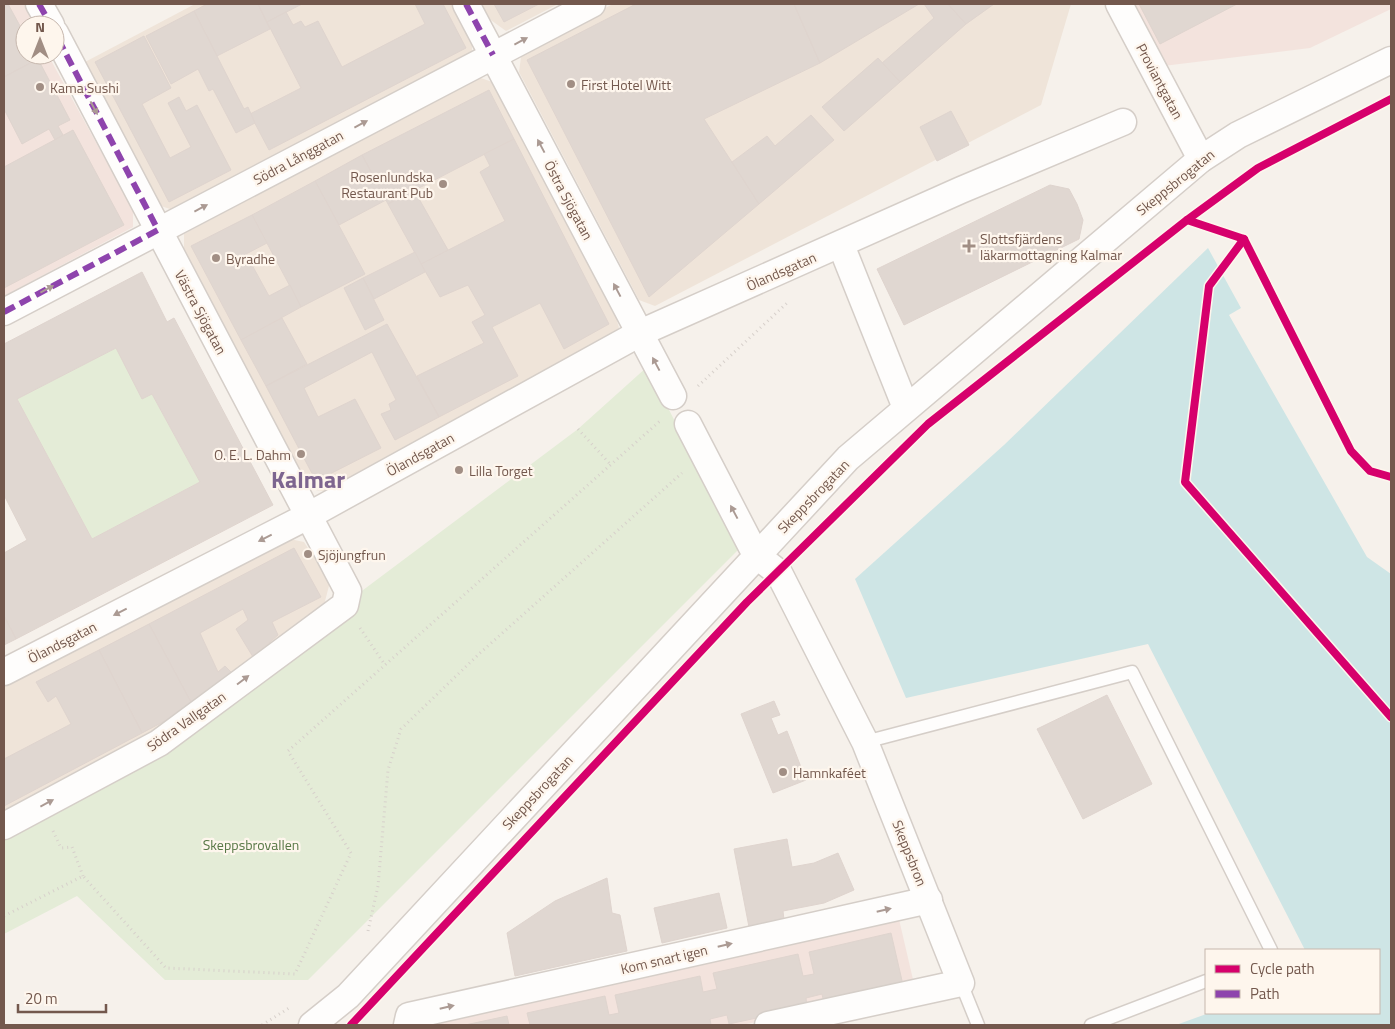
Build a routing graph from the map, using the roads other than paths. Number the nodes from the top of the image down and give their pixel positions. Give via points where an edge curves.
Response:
1 (39, 4) edge
2 (466, 4) edge
3 (592, 4) edge
4 (1119, 4) edge
5 (45, 15) edge
6 (65, 53) edge
7 (493, 55) junction
8 (1391, 60) edge
9 (1123, 122) dead end
10 (1201, 159) junction
11 (158, 230) junction
12 (841, 244) junction
13 (4, 312) edge
14 (640, 333) junction
15 (682, 394) road end
16 (906, 408) junction
17 (688, 424) dead end
18 (308, 516) junction
19 (756, 555) junction
20 (346, 598) joint
21 (4, 672) edge
22 (865, 742) junction
23 (4, 826) edge
24 (929, 900) junction
25 (1270, 949) edge
26 (1205, 981) edge
27 (961, 982) junction
28 (312, 1025) edge
29 (407, 1025) edge
30 (768, 1025) edge
31 (978, 1025) edge
32 (1091, 1025) edge

1 - 5 street
2 - 7 street, Östra Sjögatan
7 -> 3 street, Södra Långgatan
4 - 10 street, Proviantgatan
6 -> 11 street, Västra Sjögatan
11 -> 7 street, Södra Långgatan
14 -> 7 street, Östra Sjögatan
8 - 10 street, Skeppsbrogatan via 1238,135
9 - 12 street, Ölandsgatan
10 - 16 street, Skeppsbrogatan
13 -> 11 street, Södra Långgatan
11 - 18 street, Västra Sjögatan
12 - 14 street, Ölandsgatan
12 - 16 street
15 -> 14 street, Östra Sjögatan
14 - 18 street, Ölandsgatan
16 - 19 street, Skeppsbrogatan via 848,458
19 -> 17 street
18 - 20 street, Västra Sjögatan
18 -> 21 street, Ölandsgatan
19 - 22 street, Skeppsbron via 779,573
19 - 28 street, Skeppsbrogatan via 348,996
23 -> 20 street, Södra Vallgatan via 159,743
22 - 24 street, Skeppsbron
22 - 25 lane via 1132,672
24 - 27 street, Skeppsbron
29 -> 24 street, Kom snart igen via 409,1016
26 - 32 lane
27 - 30 street
27 - 31 lane

